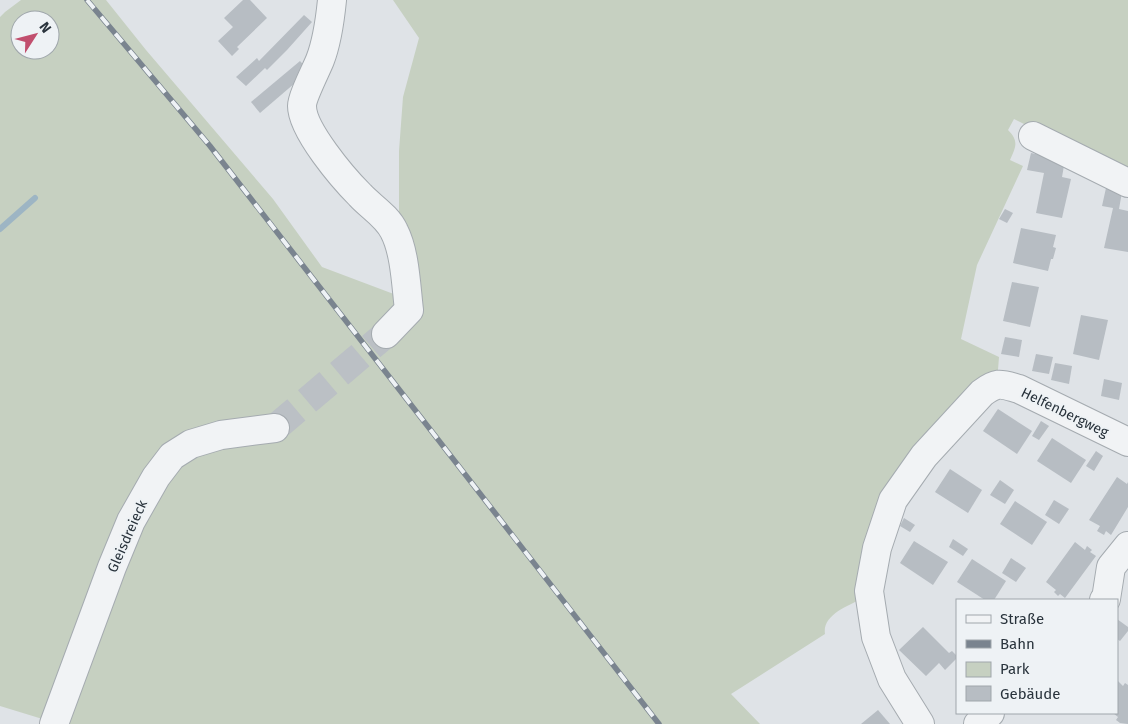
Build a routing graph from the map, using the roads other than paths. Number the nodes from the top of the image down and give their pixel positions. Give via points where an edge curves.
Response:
1 (332, 0) edge
2 (1033, 136) dead end
3 (1128, 183) edge
4 (386, 334) tunnel mouth
5 (275, 428) tunnel mouth
6 (1128, 442) edge
7 (1128, 546) edge
8 (1106, 599) edge
9 (989, 714) edge
10 (54, 724) edge
11 (920, 724) edge
12 (978, 724) edge

1 - 4 street via 321,58 302,104 303,115 332,164 394,229 400,247 409,310
2 - 3 street
5 - 10 street, Gleisdreieck via 221,435 191,444 172,456 156,477 131,521 112,567
6 - 11 street, Helfenbergweg via 1019,389 1001,384 990,386 982,393 924,456 893,500 877,548 869,591 876,637 892,679
7 - 8 street via 1111,567
9 - 12 street

